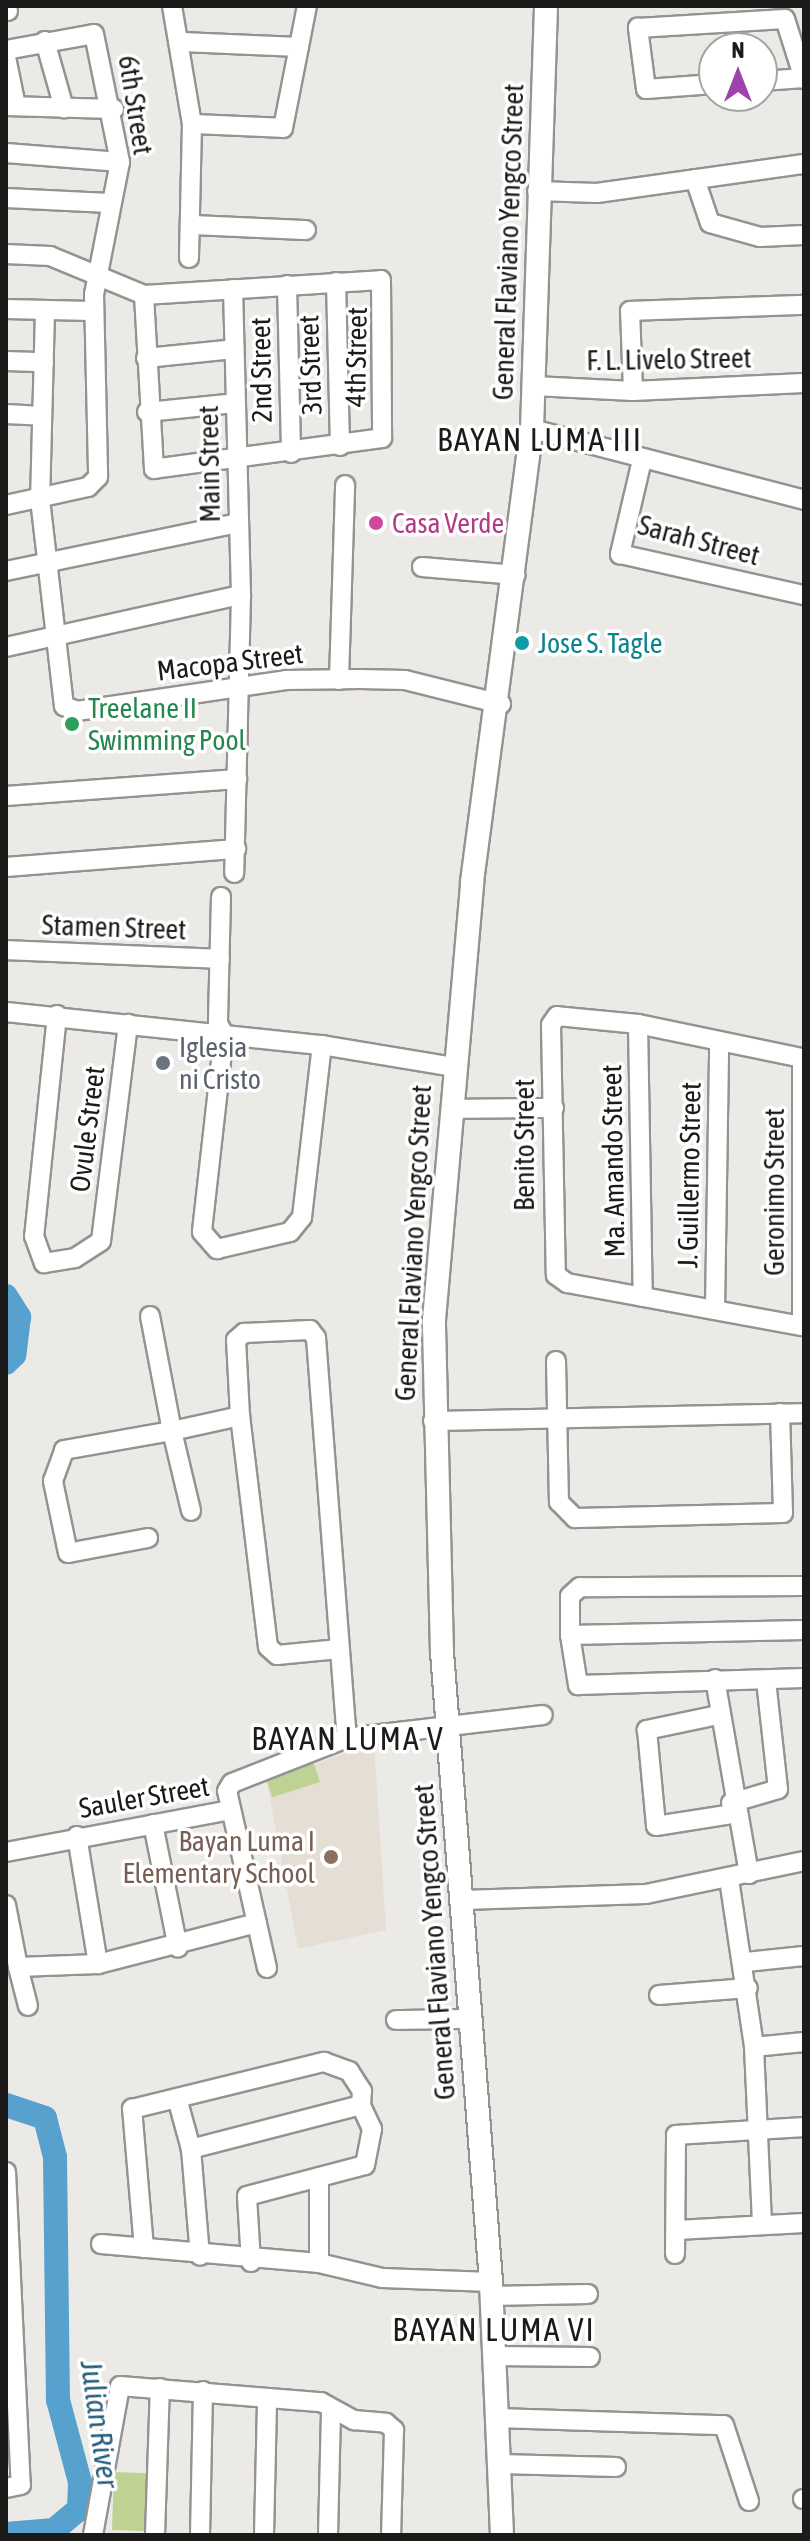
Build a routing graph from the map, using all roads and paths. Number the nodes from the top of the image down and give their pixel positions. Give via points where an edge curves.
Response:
1 (172, 6) edge
2 (307, 6) edge
3 (546, 6) edge
4 (45, 41) junction
5 (182, 42) junction
6 (299, 47) junction
7 (6, 50) edge
8 (6, 57) edge
9 (804, 79) edge
10 (778, 80) edge
11 (698, 85) edge
12 (11, 106) edge
13 (64, 108) junction
14 (114, 109) junction
15 (192, 124) junction
16 (6, 153) edge
17 (120, 162) junction
18 (804, 164) edge
19 (695, 179) junction
20 (537, 191) junction
21 (6, 198) edge
22 (109, 203) junction
23 (191, 225) junction
24 (306, 230) dead end
25 (804, 235) edge
26 (6, 254) edge
27 (189, 258) dead end
28 (95, 271) junction
29 (336, 282) junction
30 (287, 285) junction
31 (233, 289) junction
32 (144, 295) junction
33 (804, 305) edge
34 (6, 309) edge
35 (45, 311) junction
36 (92, 311) junction
37 (234, 349) junction
38 (146, 358) junction
39 (6, 361) edge
40 (44, 362) junction
41 (804, 383) edge
42 (534, 386) junction
43 (633, 391) junction
44 (235, 403) junction
45 (147, 412) junction
46 (6, 414) edge
47 (42, 416) junction
48 (532, 429) junction
49 (340, 446) junction
50 (291, 453) junction
51 (642, 460) junction
52 (237, 461) junction
53 (345, 485) dead end
54 (40, 499) junction
55 (804, 500) edge
56 (6, 505) edge
57 (238, 523) junction
58 (48, 561) junction
59 (422, 567) dead end
60 (6, 571) edge
61 (516, 575) junction
62 (241, 595) junction
63 (804, 595) edge
64 (53, 638) junction
65 (6, 647) edge
66 (339, 680) junction
67 (238, 685) junction
68 (501, 704) junction
69 (237, 779) junction
70 (6, 796) edge
71 (236, 849) junction
72 (6, 867) edge
73 (234, 873) dead end
74 (221, 897) dead end
75 (6, 950) edge
76 (220, 959) junction
77 (6, 1012) edge
78 (57, 1015) junction
79 (128, 1024) junction
80 (638, 1024) junction
81 (224, 1035) junction
82 (719, 1041) junction
83 (322, 1045) junction
84 (453, 1067) junction
85 (554, 1108) junction
86 (453, 1109) junction
87 (804, 1137) edge
88 (643, 1297) junction
89 (715, 1310) junction
90 (150, 1316) dead end
91 (803, 1326) edge
92 (556, 1361) dead end
93 (780, 1413) junction
94 (804, 1413) edge
95 (240, 1416) junction
96 (559, 1418) junction
97 (433, 1421) junction
98 (172, 1431) junction
99 (191, 1511) dead end
100 (148, 1538) dead end
101 (804, 1586) edge
102 (804, 1630) edge
103 (570, 1635) junction
104 (339, 1649) junction
105 (804, 1678) edge
106 (715, 1679) junction
107 (766, 1681) junction
108 (543, 1715) dead end
109 (718, 1715) junction
110 (447, 1723) junction
111 (347, 1738) junction
112 (732, 1808) junction
113 (231, 1810) junction
114 (153, 1824) junction
115 (77, 1836) junction
116 (6, 1852) edge
117 (804, 1861) edge
118 (749, 1874) junction
119 (729, 1879) junction
120 (463, 1900) junction
121 (6, 1905) edge
122 (257, 1923) junction
123 (178, 1948) junction
124 (804, 1956) edge
125 (746, 1962) junction
126 (98, 1964) junction
127 (18, 1967) junction
128 (267, 1968) dead end
129 (748, 1988) junction
130 (659, 1995) dead end
131 (28, 2006) dead end
132 (470, 2019) junction
133 (396, 2020) dead end
134 (804, 2042) edge
135 (754, 2047) junction
136 (177, 2098) junction
137 (361, 2105) junction
138 (804, 2127) edge
139 (758, 2129) junction
140 (191, 2149) junction
141 (6, 2172) edge
142 (319, 2177) junction
143 (804, 2223) edge
144 (762, 2225) junction
145 (677, 2230) junction
146 (101, 2244) dead end
147 (144, 2248) junction
148 (675, 2254) dead end
149 (200, 2256) junction
150 (8, 2259) edge
151 (251, 2262) junction
152 (319, 2263) junction
153 (491, 2289) junction
154 (588, 2294) dead end
155 (494, 2356) junction
156 (590, 2357) dead end
157 (160, 2388) junction
158 (203, 2391) junction
159 (267, 2399) junction
160 (331, 2411) junction
161 (497, 2418) junction
162 (500, 2464) junction
163 (616, 2467) dead end
164 (14, 2486) edge
165 (749, 2501) dead end
166 (93, 2535) edge
167 (155, 2535) edge
168 (200, 2535) edge
169 (264, 2535) edge
170 (328, 2535) edge
171 (391, 2535) edge
172 (502, 2535) edge

1 - 5 street
2 - 6 street
3 - 20 main road, General Flaviano Yengco Street
4 - 7 street, 6th Street
4 - 13 street
4 - 14 street, 6th Street via 94,34
5 - 6 street
5 - 15 street
6 - 15 street via 283,128
8 - 12 street
9 - 10 street
9 - 11 street via 785,19 638,28 646,89
12 - 13 street
13 - 14 street
14 - 17 street, 6th Street
15 - 23 street
16 - 17 street
17 - 22 street, 6th Street
18 - 19 street
19 - 20 street via 597,193
19 - 25 street via 710,223 760,237
20 - 42 main road, General Flaviano Yengco Street
21 - 22 street
22 - 28 street, 6th Street
23 - 24 street
23 - 27 street
26 - 28 street via 50,256
28 - 32 street
28 - 36 street, 6th Street
29 - 30 street, 4th Street
29 - 49 street, 3rd Street
29 - 49 street, 4th Street via 376,278 385,286 383,433
30 - 31 street, 4th Street
30 - 50 street, 2nd Street
31 - 32 street
31 - 37 street, Main Street
32 - 38 street
33 - 43 street via 630,311
34 - 35 street
35 - 36 street
35 - 40 street, Macopa Street
36 - 54 street, 6th Street via 98,477 88,487
37 - 38 street
37 - 44 street, Main Street
38 - 45 street
39 - 40 street
40 - 47 street, Macopa Street
41 - 43 street, F. L. Livelo Street
42 - 43 street, F. L. Livelo Street
42 - 48 main road, General Flaviano Yengco Street
44 - 45 street
44 - 52 street, Main Street
45 - 52 street, 4th Street via 154,469
46 - 47 street
47 - 54 street, Macopa Street
48 - 51 street
48 - 61 main road, General Flaviano Yengco Street
49 - 50 street, 4th Street
50 - 52 street, 4th Street
51 - 55 street
51 - 63 street, Sarah Street via 620,554
52 - 57 street, Main Street
53 - 66 street
54 - 56 street
54 - 58 street, Macopa Street
57 - 58 street
57 - 62 street, Main Street
58 - 60 street
58 - 64 street, Macopa Street
59 - 61 street
61 - 68 main road, General Flaviano Yengco Street
62 - 64 street
62 - 67 street, Main Street
64 - 65 street
64 - 67 street, Macopa Street via 58,695 69,709
66 - 67 street, Macopa Street
66 - 68 street, Macopa Street via 405,680
67 - 69 street, Main Street
68 - 84 main road, General Flaviano Yengco Street
69 - 70 street
69 - 71 street, Main Street
71 - 72 street
71 - 73 street, Main Street
74 - 76 street
75 - 76 street, Stamen Street
76 - 81 street
77 - 78 street
78 - 79 street
78 - 79 street, Ovule Street via 36,1253 44,1263 60,1263 101,1241
79 - 81 street
80 - 82 street
80 - 85 street, Benito Street via 557,1016
80 - 88 street, Ma. Amando Street
81 - 83 street
81 - 83 street via 202,1232 217,1249 290,1232 302,1217
82 - 87 street, Geronimo Street via 802,1058
82 - 89 street, J. Guillermo Street
83 - 84 street
84 - 86 main road, General Flaviano Yengco Street
85 - 86 street
85 - 88 street, Benito Street via 556,1275
86 - 97 main road, General Flaviano Yengco Street via 440,1219
87 - 91 street, Geronimo Street
88 - 89 street
89 - 91 street
90 - 98 street
92 - 96 street
93 - 94 street
93 - 96 street
93 - 96 street via 783,1513 564,1514
95 - 98 street
95 - 104 street via 268,1647 277,1655
95 - 104 street via 239,1335 314,1333
96 - 97 street
97 - 110 main road, General Flaviano Yengco Street
98 - 99 street
98 - 100 street via 78,1443 54,1465 68,1553
101 - 103 street via 580,1587 570,1596
102 - 103 street
103 - 106 street via 578,1685
104 - 111 street
105 - 107 street
106 - 107 street
106 - 109 street
107 - 112 street via 778,1789
108 - 110 street, Sauler Street
109 - 112 street
109 - 112 street via 647,1730 656,1826
110 - 111 street, Sauler Street
110 - 120 main road, General Flaviano Yengco Street
111 - 113 street, Sauler Street via 232,1783
112 - 118 street
113 - 114 street, Sauler Street
113 - 122 street
114 - 115 street, Sauler Street
114 - 123 street
115 - 116 street, Sauler Street
115 - 126 street
117 - 118 street
118 - 119 street
119 - 120 street via 635,1895
119 - 125 street
120 - 132 main road, General Flaviano Yengco Street
121 - 127 street
122 - 123 street
122 - 128 street
123 - 126 street
124 - 125 street
125 - 129 street
126 - 127 street
127 - 131 street
129 - 130 street
129 - 135 street
132 - 133 street
132 - 153 main road, General Flaviano Yengco Street
134 - 135 street
135 - 139 street
136 - 137 street via 324,2062 349,2071 362,2091
136 - 140 street
136 - 147 street via 132,2109
137 - 140 street
137 - 142 street via 372,2129 365,2165
138 - 139 street
139 - 144 street
139 - 145 street via 676,2135
140 - 149 street
141 - 150 street
142 - 151 street via 247,2196
142 - 152 street
143 - 144 street
144 - 145 street
145 - 148 street
146 - 147 street
147 - 149 street
149 - 151 street
150 - 164 street
151 - 152 street
152 - 153 street via 382,2278
153 - 154 street
153 - 155 main road, General Flaviano Yengco Street
155 - 156 street
155 - 161 main road, General Flaviano Yengco Street
157 - 158 street
157 - 166 street via 120,2386
157 - 167 street
158 - 159 street
158 - 168 street
159 - 160 street via 321,2402
159 - 169 street
160 - 170 street
160 - 171 street via 394,2430
161 - 162 main road, General Flaviano Yengco Street
161 - 165 street via 724,2425
162 - 163 street
162 - 172 main road, General Flaviano Yengco Street

